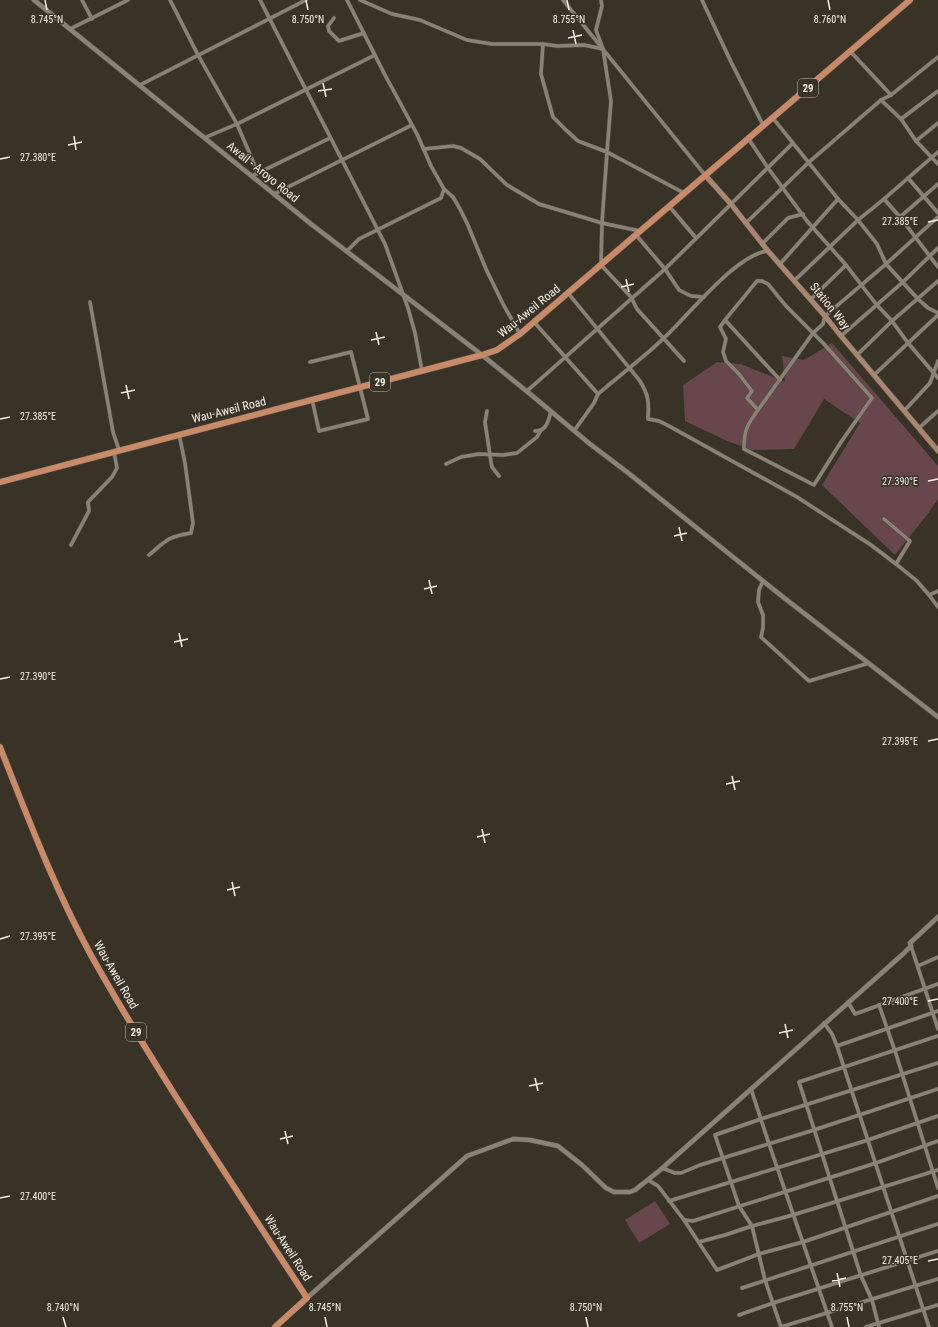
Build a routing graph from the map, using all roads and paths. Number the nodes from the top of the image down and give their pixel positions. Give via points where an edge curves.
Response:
1 (34, 0) edge
2 (82, 0) edge
3 (128, 0) edge
4 (170, 0) edge
5 (260, 0) edge
6 (306, 0) edge
7 (347, 0) edge
8 (360, 0) edge
9 (562, 0) edge
10 (601, 0) edge
11 (702, 0) edge
12 (910, 0) edge
13 (270, 18) junction
14 (334, 18) dead end
15 (92, 19) junction
16 (70, 29) junction
17 (364, 33) junction
18 (543, 44) junction
19 (603, 49) junction
20 (850, 51) junction
21 (198, 55) junction
22 (375, 55) junction
23 (938, 57) edge
24 (140, 85) junction
25 (306, 89) junction
26 (938, 91) edge
27 (891, 95) junction
28 (881, 100) junction
29 (772, 117) junction
30 (901, 119) junction
31 (938, 122) edge
32 (237, 124) junction
33 (412, 125) junction
34 (764, 125) junction
35 (204, 138) junction
36 (330, 138) junction
37 (748, 138) junction
38 (916, 141) junction
39 (793, 143) junction
40 (424, 149) junction
41 (607, 152) junction
42 (938, 152) edge
43 (931, 158) junction
44 (341, 159) junction
45 (809, 162) junction
46 (938, 164) edge
47 (768, 168) junction
48 (258, 173) junction
49 (705, 175) junction
50 (252, 176) junction
51 (908, 178) junction
52 (938, 184) edge
53 (444, 189) junction
54 (782, 189) junction
55 (684, 193) junction
56 (274, 194) junction
57 (924, 197) junction
58 (838, 199) junction
59 (884, 199) junction
60 (731, 204) junction
61 (669, 206) junction
62 (938, 213) edge
63 (803, 214) junction
64 (900, 217) junction
65 (938, 217) edge
66 (858, 220) junction
67 (602, 223) junction
68 (746, 223) junction
69 (813, 227) junction
70 (377, 230) junction
71 (638, 233) junction
72 (696, 238) junction
73 (915, 238) junction
74 (762, 244) junction
75 (831, 247) junction
76 (938, 248) edge
77 (347, 251) junction
78 (768, 251) junction
79 (929, 256) junction
80 (780, 264) junction
81 (886, 264) junction
82 (601, 265) junction
83 (846, 265) junction
84 (938, 267) edge
85 (665, 269) junction
86 (795, 280) junction
87 (938, 281) edge
88 (902, 282) junction
89 (861, 284) junction
90 (568, 293) junction
91 (404, 297) junction
92 (704, 297) junction
93 (631, 298) junction
94 (811, 299) junction
95 (918, 299) junction
96 (90, 302) dead end
97 (876, 304) junction
98 (938, 314) edge
99 (826, 316) junction
100 (725, 320) junction
101 (892, 321) junction
102 (534, 322) junction
103 (596, 329) junction
104 (813, 333) junction
105 (520, 334) junction
106 (841, 336) junction
107 (664, 338) junction
108 (908, 343) junction
109 (482, 355) junction
110 (857, 355) junction
111 (565, 357) junction
112 (938, 361) edge
113 (310, 362) dead end
114 (684, 362) dead end
115 (630, 367) junction
116 (422, 371) junction
117 (934, 373) junction
118 (874, 375) junction
119 (938, 378) edge
120 (780, 380) junction
121 (360, 387) junction
122 (527, 391) junction
123 (598, 394) junction
124 (312, 399) junction
125 (758, 410) junction
126 (904, 410) junction
127 (487, 411) dead end
128 (551, 412) junction
129 (938, 412) edge
130 (919, 428) junction
131 (541, 430) junction
132 (574, 430) junction
133 (535, 431) dead end
134 (179, 434) junction
135 (937, 447) edge
136 (116, 450) junction
137 (490, 454) junction
138 (446, 464) dead end
139 (499, 476) dead end
140 (0, 482) edge
141 (884, 518) dead end
142 (71, 545) dead end
143 (149, 555) dead end
144 (896, 564) junction
145 (763, 581) junction
146 (938, 591) edge
147 (929, 595) junction
148 (938, 607) edge
149 (869, 663) junction
150 (938, 717) edge
151 (0, 747) edge
152 (938, 917) edge
153 (911, 946) junction
154 (938, 957) edge
155 (918, 966) junction
156 (938, 984) edge
157 (925, 988) junction
158 (848, 1002) junction
159 (879, 1005) junction
160 (938, 1011) edge
161 (933, 1013) junction
162 (824, 1023) junction
163 (887, 1028) junction
164 (938, 1029) edge
165 (938, 1036) edge
166 (837, 1046) junction
167 (895, 1051) junction
168 (938, 1063) edge
169 (844, 1068) junction
170 (902, 1075) junction
171 (751, 1089) junction
172 (938, 1089) edge
173 (852, 1091) junction
174 (910, 1099) junction
175 (806, 1106) junction
176 (860, 1114) junction
177 (938, 1116) edge
178 (761, 1119) junction
179 (917, 1123) junction
180 (814, 1130) junction
181 (868, 1140) junction
182 (938, 1141) edge
183 (769, 1144) junction
184 (925, 1146) junction
185 (822, 1154) junction
186 (723, 1158) junction
187 (876, 1163) junction
188 (662, 1168) junction
189 (777, 1168) junction
190 (938, 1170) edge
191 (933, 1171) junction
192 (829, 1178) junction
193 (648, 1180) junction
194 (730, 1182) junction
195 (884, 1187) junction
196 (938, 1188) edge
197 (785, 1191) junction
198 (938, 1196) edge
199 (669, 1201) junction
200 (837, 1201) junction
201 (739, 1206) junction
202 (891, 1212) junction
203 (793, 1215) junction
204 (684, 1220) junction
205 (938, 1224) edge
206 (752, 1226) junction
207 (845, 1227) junction
208 (899, 1236) junction
209 (699, 1242) junction
210 (802, 1242) junction
211 (938, 1251) edge
212 (853, 1252) junction
213 (759, 1254) junction
214 (907, 1261) junction
215 (811, 1266) junction
216 (861, 1276) junction
217 (765, 1280) junction
218 (938, 1280) edge
219 (916, 1287) junction
220 (742, 1288) dead end
221 (819, 1289) junction
222 (307, 1298) junction
223 (872, 1300) junction
224 (773, 1303) junction
225 (938, 1305) edge
226 (923, 1310) junction
227 (828, 1314) junction
228 (739, 1315) dead end
229 (878, 1325) edge
230 (275, 1327) edge
231 (781, 1327) edge
232 (832, 1327) edge
233 (866, 1327) edge
234 (929, 1327) edge

1 - 16 street, Awail - Aroyo Road
2 - 15 street
3 - 15 street
4 - 21 street
5 - 13 street
6 - 13 street
7 - 17 street
8 - 18 street via 392,14 420,20 467,40 492,44
9 - 19 street
10 - 19 street via 596,30
11 - 34 street
12 - 20 main road, Wau-Aweil Road / 29
13 - 21 street
13 - 25 street
14 - 17 street via 328,26 329,31 339,41
15 - 16 street
16 - 24 street, Awail - Aroyo Road
17 - 22 street
18 - 19 street via 584,45
18 - 41 street via 541,74 554,117 578,141
19 - 41 street via 611,100
19 - 49 street
20 - 27 street
20 - 29 main road, Wau-Aweil Road / 29
21 - 24 street
21 - 32 street
22 - 25 street
22 - 33 street
23 - 27 street
24 - 35 street, Awail - Aroyo Road
25 - 32 street
25 - 36 street
26 - 30 street
27 - 28 street
28 - 30 street
28 - 45 street
29 - 34 main road, Wau-Aweil Road / 29
29 - 39 street
30 - 38 street
31 - 38 street
32 - 35 street
32 - 48 street
33 - 40 street
33 - 44 street
34 - 37 main road, Wau-Aweil Road / 29
35 - 50 street, Awail - Aroyo Road
36 - 44 street
36 - 48 street
37 - 47 street
37 - 49 main road, Wau-Aweil Road / 29
38 - 43 street
39 - 45 street
39 - 47 street
40 - 53 street
40 - 67 street via 453,146 461,148 480,159 507,185 539,204
41 - 55 street
41 - 67 street
42 - 43 street
43 - 46 street
43 - 51 street
44 - 56 street
44 - 70 street
45 - 54 street
45 - 58 street
47 - 54 street
47 - 60 street
48 - 50 street
49 - 55 main road, Wau-Aweil Road / 29
49 - 60 main road, Station Way
50 - 56 street, Awail - Aroyo Road
51 - 57 street
51 - 59 street
52 - 57 street
53 - 70 street via 441,198
53 - 105 street via 453,198 463,216 486,269
54 - 63 street
54 - 68 street
55 - 61 main road, Wau-Aweil Road / 29
56 - 77 street, Awail - Aroyo Road
57 - 62 street
57 - 64 street
58 - 66 street
58 - 69 street
59 - 64 street
59 - 66 street
60 - 68 main road, Station Way
60 - 72 street
61 - 71 main road, Wau-Aweil Road / 29
61 - 72 street
63 - 69 street
63 - 74 street via 788,218
64 - 73 street
65 - 73 street
66 - 75 street
66 - 81 street via 876,244
67 - 71 street
67 - 82 street
68 - 74 main road, Station Way
69 - 75 street
69 - 80 street
70 - 77 street via 359,239
70 - 91 street via 385,244
71 - 82 main road, Wau-Aweil Road / 29
71 - 85 street
72 - 85 street
73 - 79 street
73 - 81 street
74 - 78 main road, Station Way
75 - 83 street
75 - 86 street
76 - 79 street
77 - 91 street, Awail - Aroyo Road
78 - 80 main road, Station Way
78 - 92 street via 746,259
79 - 84 street
79 - 88 street
80 - 86 main road, Station Way
81 - 88 street
81 - 89 street
82 - 90 main road, Wau-Aweil Road / 29
82 - 93 street
83 - 89 street
83 - 94 street
85 - 92 street via 679,290 691,296
85 - 93 street
86 - 94 main road, Station Way
87 - 95 street
88 - 95 street
88 - 97 street
89 - 97 street
89 - 99 street
90 - 102 main road, Wau-Aweil Road / 29
90 - 103 street
91 - 109 street, Awail - Aroyo Road
91 - 116 street via 415,333
92 - 107 street
93 - 103 street
93 - 107 street via 637,309
94 - 99 main road, Station Way
95 - 98 street
95 - 101 street
96 - 136 street
97 - 101 street
97 - 106 street
98 - 108 street
99 - 104 street via 823,324
99 - 106 main road, Station Way
100 - 104 street via 757,281 762,281 768,284
100 - 120 street
100 - 125 street via 720,327 726,339 723,352 726,361 752,391 747,398
101 - 108 street
101 - 110 street
102 - 105 main road, Wau-Aweil Road / 29
102 - 111 street
103 - 111 street
103 - 115 street
104 - 120 street
104 - 125 street via 872,398 814,485 744,449 744,435
105 - 109 main road, Wau-Aweil Road / 29 via 497,350
106 - 110 main road, Station Way
107 - 114 street
107 - 115 street
108 - 117 street
108 - 118 street
109 - 116 main road, Wau-Aweil Road / 29
109 - 122 street, Awail - Aroyo Road
110 - 118 main road, Station Way
111 - 122 street
111 - 123 street
112 - 117 street
113 - 121 street via 351,352
115 - 123 street
115 - 144 street via 647,393 648,419 659,420 797,497
116 - 121 main road, Wau-Aweil Road / 29
117 - 119 street
117 - 126 street via 930,384
118 - 126 main road, Station Way
120 - 125 street
121 - 124 main road, Wau-Aweil Road / 29
121 - 124 street via 368,419 319,431
122 - 128 street, Awail - Aroyo Road
123 - 132 street
124 - 134 main road, Wau-Aweil Road / 29
126 - 130 main road, Station Way
127 - 137 street via 485,422
128 - 131 street via 547,425
128 - 132 street, Awail - Aroyo Road
129 - 130 street
130 - 135 main road, Station Way
131 - 133 street
131 - 137 street via 517,453
132 - 145 street, Awail - Aroyo Road
134 - 136 main road, Wau-Aweil Road / 29 via 164,440
134 - 143 street via 193,523 191,533 165,540
136 - 140 main road, Wau-Aweil Road / 29
136 - 142 street via 117,468 112,477 88,502 89,511
137 - 138 street via 461,457
137 - 139 street via 492,467
141 - 144 street via 910,541
144 - 147 street
145 - 149 street, Awail - Aroyo Road
145 - 149 street via 758,602 763,615 761,637 809,681
146 - 147 street
147 - 148 street
149 - 150 street, Awail - Aroyo Road
151 - 222 main road, Wau-Aweil Road / 29 via 50,870 91,956 160,1072
152 - 153 street via 910,943
153 - 155 street
153 - 158 street
154 - 155 street
155 - 157 street
156 - 157 street
157 - 159 street
157 - 161 street
158 - 159 street via 855,1014
158 - 162 street
159 - 163 street
160 - 161 street
161 - 163 street
161 - 164 street
162 - 166 street
162 - 171 street
163 - 166 street
163 - 167 street
165 - 167 street
166 - 169 street
167 - 169 street
167 - 170 street
168 - 170 street
169 - 173 street
169 - 175 street via 799,1082
170 - 173 street
170 - 174 street
171 - 178 street
171 - 188 street
172 - 174 street
173 - 175 street
173 - 176 street
174 - 176 street
174 - 179 street
175 - 178 street
175 - 180 street
176 - 180 street
176 - 181 street
177 - 179 street
178 - 183 street
178 - 186 street via 716,1135
179 - 181 street
179 - 184 street
180 - 183 street
180 - 185 street
181 - 185 street
181 - 187 street
182 - 184 street
183 - 186 street
183 - 189 street
184 - 187 street
184 - 191 street
185 - 189 street
185 - 192 street
186 - 188 street via 675,1173
186 - 194 street
187 - 192 street
187 - 195 street
188 - 193 street
189 - 194 street
189 - 197 street
190 - 191 street
191 - 195 street
191 - 196 street
192 - 197 street
192 - 200 street
193 - 199 street via 658,1186
193 - 222 street via 630,1192 614,1192 558,1146 513,1139 467,1156
194 - 199 street
194 - 201 street
195 - 200 street
195 - 202 street
197 - 201 street
197 - 203 street
198 - 202 street
199 - 204 street
200 - 203 street
200 - 207 street
201 - 204 street via 693,1221
201 - 206 street
202 - 207 street
202 - 208 street
203 - 206 street
203 - 210 street
204 - 209 street
205 - 208 street
206 - 209 street
206 - 213 street
207 - 210 street
207 - 212 street
208 - 212 street
208 - 214 street
209 - 213 street via 717,1270
210 - 213 street
210 - 215 street
211 - 214 street
212 - 215 street
212 - 216 street
213 - 217 street
214 - 216 street
214 - 219 street
215 - 217 street
215 - 221 street
216 - 221 street
216 - 223 street
217 - 220 street
217 - 224 street
218 - 219 street
219 - 223 street
219 - 226 street
221 - 224 street
221 - 227 street
222 - 230 main road
223 - 227 street
223 - 229 street
224 - 228 street
224 - 231 street
225 - 226 street
226 - 229 street
226 - 234 street
227 - 231 street
227 - 232 street
229 - 233 street

